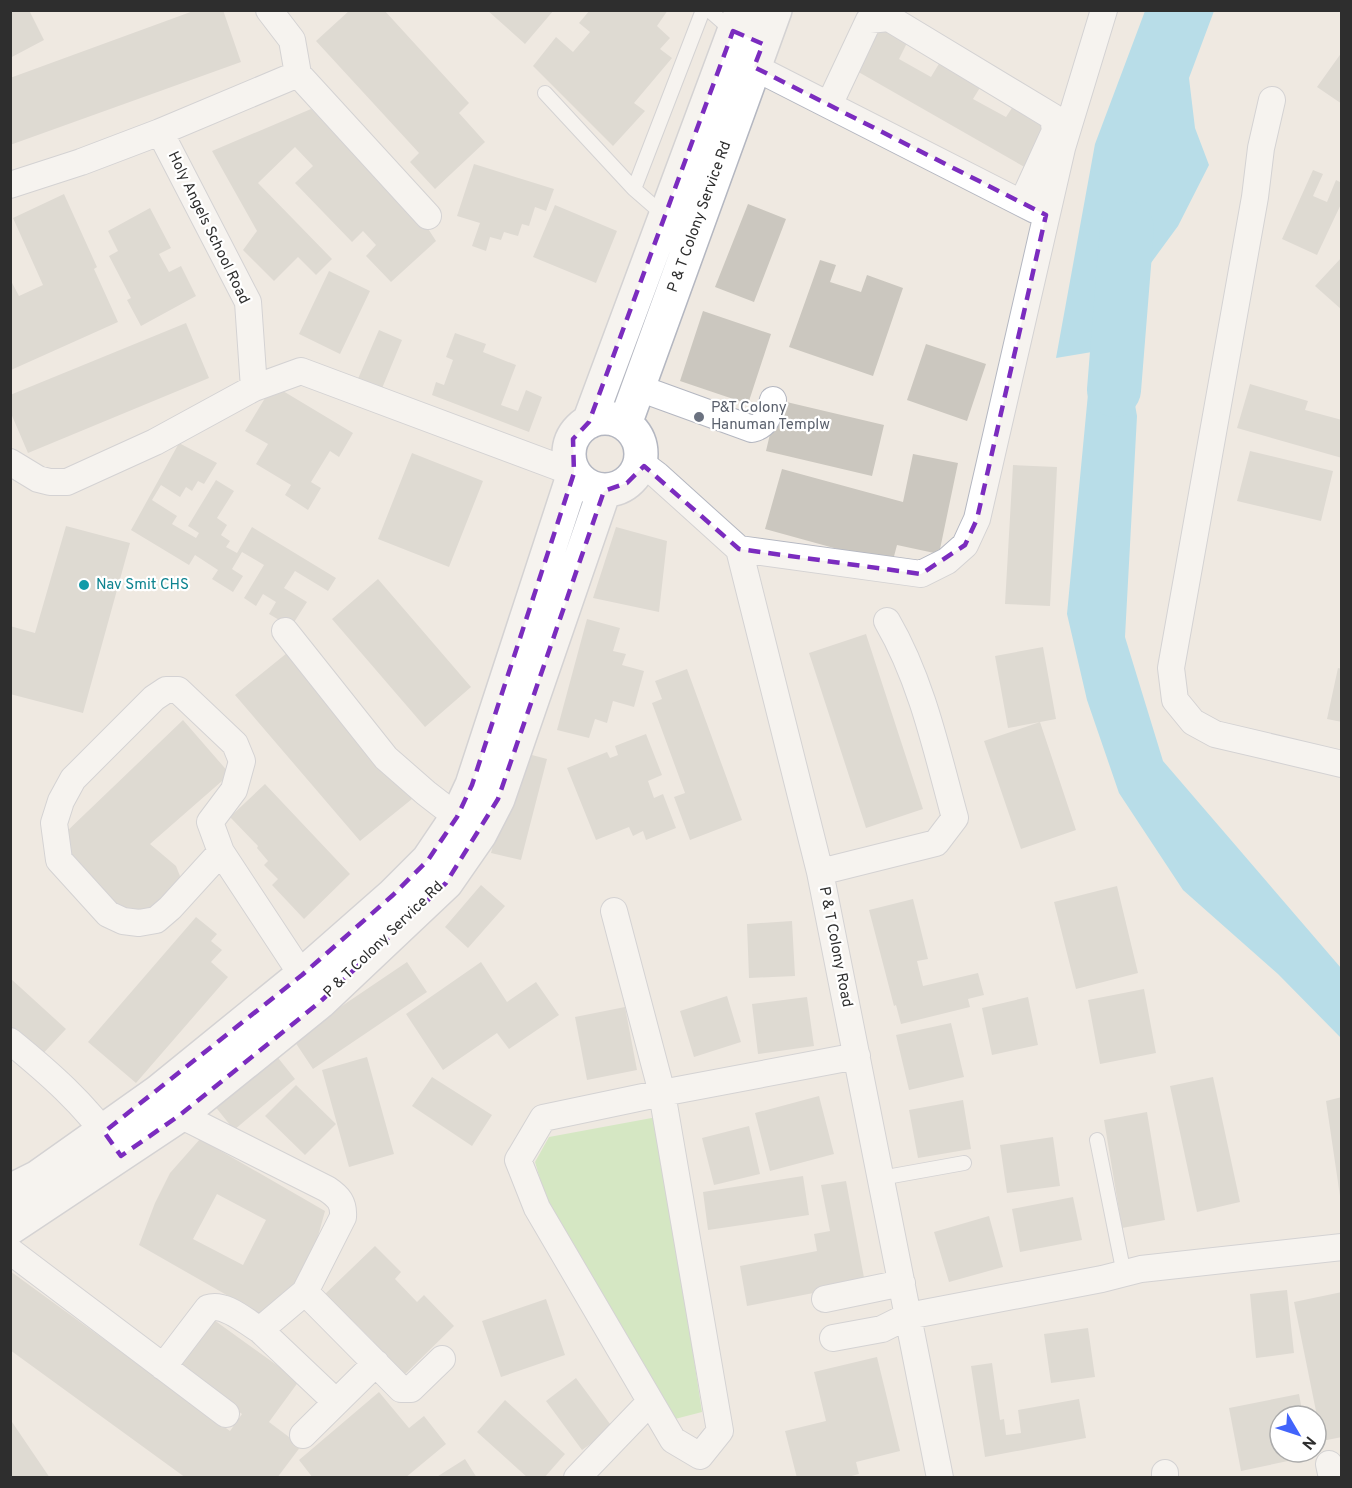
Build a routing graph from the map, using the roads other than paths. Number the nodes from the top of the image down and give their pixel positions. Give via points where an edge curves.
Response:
1 (268, 10) edge
2 (704, 10) edge
3 (775, 10) edge
4 (1104, 10) edge
5 (732, 15) edge
6 (759, 55) junction
7 (298, 74) junction
8 (545, 93) dead end
9 (1272, 100) dead end
10 (829, 105) junction
11 (159, 132) junction
12 (10, 185) edge
13 (634, 189) junction
14 (1022, 203) junction
15 (1046, 215) junction
16 (428, 216) dead end
17 (665, 216) junction
18 (254, 388) junction
19 (639, 388) junction
20 (773, 399) dead end
21 (589, 422) junction
22 (626, 424) junction
23 (10, 462) edge
24 (640, 464) junction
25 (574, 472) junction
26 (604, 490) junction
27 (739, 549) junction
28 (887, 621) dead end
29 (285, 631) dead end
30 (1341, 764) edge
31 (457, 817) junction
32 (221, 852) junction
33 (820, 872) junction
34 (614, 911) dead end
35 (302, 975) junction
36 (10, 1041) edge
37 (857, 1056) junction
38 (662, 1093) junction
39 (169, 1103) junction
40 (1097, 1140) dead end
41 (112, 1144) junction
42 (964, 1163) dead end
43 (881, 1178) junction
44 (10, 1191) edge
45 (10, 1228) edge
46 (1341, 1247) edge
47 (10, 1251) edge
48 (1124, 1274) junction
49 (902, 1283) junction
50 (305, 1292) junction
51 (825, 1299) dead end
52 (908, 1316) junction
53 (260, 1330) junction
54 (833, 1338) dead end
55 (442, 1359) dead end
56 (376, 1363) junction
57 (163, 1367) junction
58 (336, 1402) junction
59 (650, 1402) junction
60 (226, 1414) dead end
61 (303, 1435) dead end
62 (577, 1478) edge
63 (940, 1478) edge

1 - 7 street via 292,40
2 - 13 lane
3 - 6 street, P & T Colony Service Rd
4 - 15 street
5 - 6 street
5 - 17 street
6 - 10 street
6 - 19 street, P & T Colony Service Rd
7 - 11 street
7 - 16 street
8 - 13 lane
9 - 30 street via 1171,668 1175,700 1192,722 1215,734
10 - 14 street
10 - 14 street via 869,20 889,18 1053,117 1055,131
11 - 12 street
11 - 18 street, Holy Angels School Road via 248,302
13 - 17 lane
14 - 15 street
15 - 27 street via 977,519 966,545 947,561 921,574
17 - 21 street
18 - 23 street via 155,442 67,482 38,478
18 - 25 street via 302,371
19 - 20 street via 752,429 767,421
19 - 22 street, P & T Colony Service Rd
21 - 22 street via 612,418
21 - 25 street via 580,429 569,450
22 - 24 street via 639,440
24 - 26 street via 627,483
24 - 27 street
25 - 26 street via 592,488
25 - 31 street via 472,785
26 - 39 street, P & T Colony Service Rd via 498,799 480,834 446,883 320,1002
27 - 33 street, P & T Colony Road
28 - 33 street via 902,647 928,721 955,818 936,843
29 - 31 street via 386,758
31 - 35 street via 428,860
32 - 32 street via 170,908 156,920 139,923 108,914 59,860 54,823 73,779 166,690 178,690 235,744 242,761 234,790 210,822
32 - 35 street
33 - 37 street, P & T Colony Road
34 - 38 street
35 - 39 street
36 - 41 street via 61,1084
37 - 38 street
37 - 43 street, P & T Colony Road
38 - 59 street via 543,1118 518,1160 537,1208
38 - 59 street via 720,1431 700,1456 673,1440
39 - 41 street, P & T Colony Service Rd
39 - 50 street via 339,1197 344,1207 343,1218
40 - 48 lane
41 - 44 street
41 - 45 street, P & T Colony Service Rd
42 - 43 lane
43 - 49 street, P & T Colony Road
46 - 48 street
47 - 57 street
48 - 52 street
49 - 51 street
49 - 52 street, P & T Colony Road
50 - 53 street
50 - 56 street
52 - 54 street via 882,1329
52 - 63 street, P & T Colony Road
53 - 57 street via 222,1307 208,1308
53 - 58 street
55 - 56 street via 411,1389 401,1389
56 - 58 street
57 - 60 street
58 - 61 street
59 - 62 street

